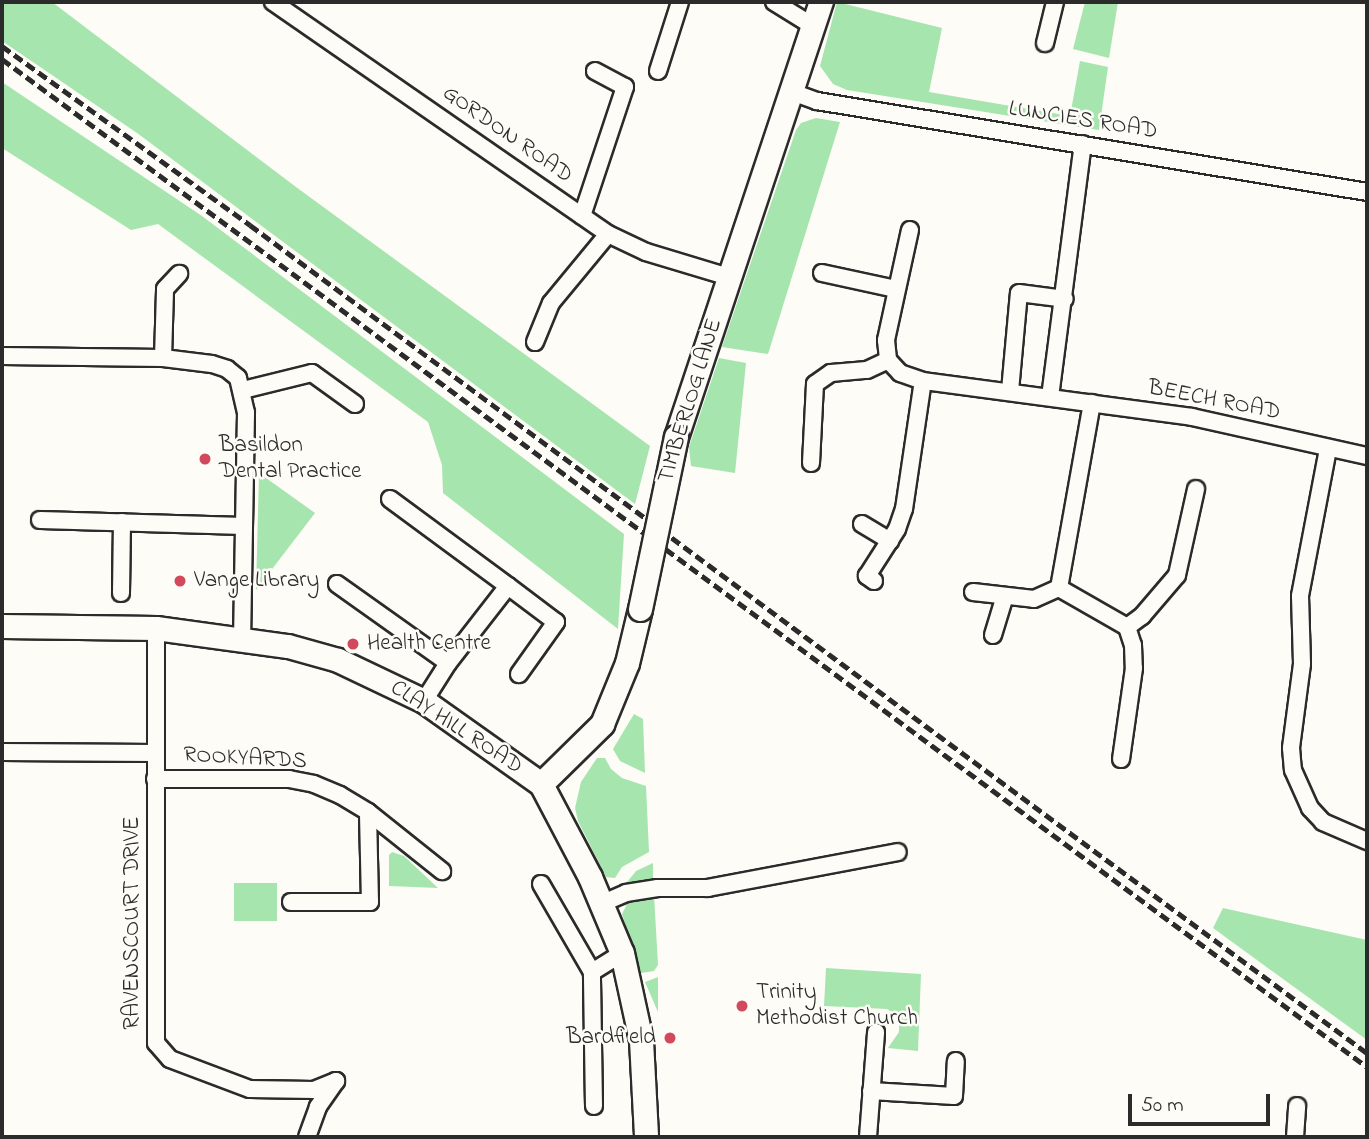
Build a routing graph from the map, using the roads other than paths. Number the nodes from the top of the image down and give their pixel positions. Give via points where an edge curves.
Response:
1 (273, 2) edge
2 (680, 2) edge
3 (774, 2) edge
4 (821, 2) edge
5 (1055, 2) edge
6 (813, 26) junction
7 (1045, 43) dead end
8 (595, 71) dead end
9 (659, 71) dead end
10 (792, 92) junction
11 (1083, 144) junction
12 (1367, 192) edge
13 (582, 216) junction
14 (909, 230) dead end
15 (608, 234) junction
16 (822, 273) dead end
17 (179, 274) dead end
18 (729, 277) junction
19 (897, 289) junction
20 (1065, 299) junction
21 (535, 342) dead end
22 (2, 356) edge
23 (163, 358) junction
24 (888, 360) junction
25 (923, 382) junction
26 (243, 390) junction
27 (1010, 391) junction
28 (1050, 397) junction
29 (1093, 403) junction
30 (355, 404) dead end
31 (1328, 449) junction
32 (1367, 456) edge
33 (811, 463) dead end
34 (1196, 489) dead end
35 (390, 499) dead end
36 (40, 520) dead end
37 (122, 522) junction
38 (862, 524) dead end
39 (244, 526) junction
40 (890, 541) junction
41 (874, 581) dead end
42 (337, 584) dead end
43 (508, 586) junction
44 (1059, 588) junction
45 (973, 592) dead end
46 (121, 593) dead end
47 (1004, 598) junction
48 (2, 626) edge
49 (1127, 627) junction
50 (156, 628) junction
51 (993, 635) dead end
52 (242, 639) junction
53 (448, 663) junction
54 (519, 674) dead end
55 (424, 701) junction
56 (2, 752) edge
57 (154, 753) junction
58 (1121, 759) dead end
59 (155, 779) junction
60 (541, 784) junction
61 (368, 812) junction
62 (1367, 841) edge
63 (898, 852) dead end
64 (442, 871) dead end
65 (541, 884) dead end
66 (291, 902) dead end
67 (603, 904) junction
68 (622, 953) junction
69 (592, 972) junction
70 (876, 1032) dead end
71 (956, 1061) dead end
72 (871, 1091) junction
73 (594, 1106) dead end
74 (1297, 1106) dead end
75 (307, 1137) edge
76 (646, 1137) edge
77 (868, 1137) edge
78 (1295, 1137) edge

1 - 13 street, GORDON ROAD
2 - 9 street
3 - 6 street
4 - 6 main road, TIMBERLOG LANE
5 - 7 street
6 - 10 main road, TIMBERLOG LANE
8 - 13 street via 625,87
10 - 11 street, LUNCIES ROAD via 817,102
10 - 18 main road, TIMBERLOG LANE
11 - 12 street, LUNCIES ROAD
11 - 20 street
13 - 15 street, GORDON ROAD
14 - 19 street
15 - 18 street, GORDON ROAD via 646,252
15 - 21 street via 551,303
16 - 19 street
17 - 23 street via 165,289
18 - 60 main road, TIMBERLOG LANE, bridge via 676,436 627,663 602,724
19 - 24 street via 887,332
20 - 27 street via 1019,293
20 - 28 street
22 - 23 street
23 - 26 street via 227,369
24 - 25 street via 900,373
24 - 33 street via 867,370 831,373 815,384
25 - 27 street, BEECH ROAD
25 - 40 street via 904,509
26 - 30 street via 312,373
26 - 39 street
27 - 28 street, BEECH ROAD
28 - 29 street, BEECH ROAD
29 - 31 street, BEECH ROAD via 1192,417
29 - 44 street
31 - 32 street, BEECH ROAD
31 - 62 street via 1300,597 1302,664 1291,748 1293,770 1310,808 1323,822
34 - 49 street via 1177,575
35 - 43 street
36 - 37 street
37 - 39 street
37 - 46 street
38 - 40 street
39 - 52 street
40 - 41 street via 867,576
42 - 53 street
43 - 53 street
43 - 54 street via 556,622
44 - 47 street via 1034,599
44 - 49 street
45 - 47 street
47 - 51 street
48 - 50 main road, CLAY HILL ROAD
49 - 58 street via 1134,668
50 - 52 main road, CLAY HILL ROAD
50 - 57 street, RAVENSCOURT DRIVE
52 - 55 main road, CLAY HILL ROAD via 338,660
53 - 55 street
55 - 60 main road, CLAY HILL ROAD
56 - 57 street
57 - 59 street, RAVENSCOURT DRIVE
59 - 61 street, ROOKYARDS via 289,779 314,784
59 - 75 street, RAVENSCOURT DRIVE via 156,1043 170,1059 250,1089 314,1090 336,1081 318,1107
60 - 67 main road, CLAY HILL ROAD
61 - 64 street, ROOKYARDS
61 - 66 street via 370,902
63 - 67 street via 708,888 626,893
65 - 69 street
67 - 68 main road, CLAY HILL ROAD
68 - 69 street
68 - 76 main road, CLAY HILL ROAD via 641,1040
69 - 73 street
70 - 72 street
71 - 72 street via 954,1096
72 - 77 street
74 - 78 street

